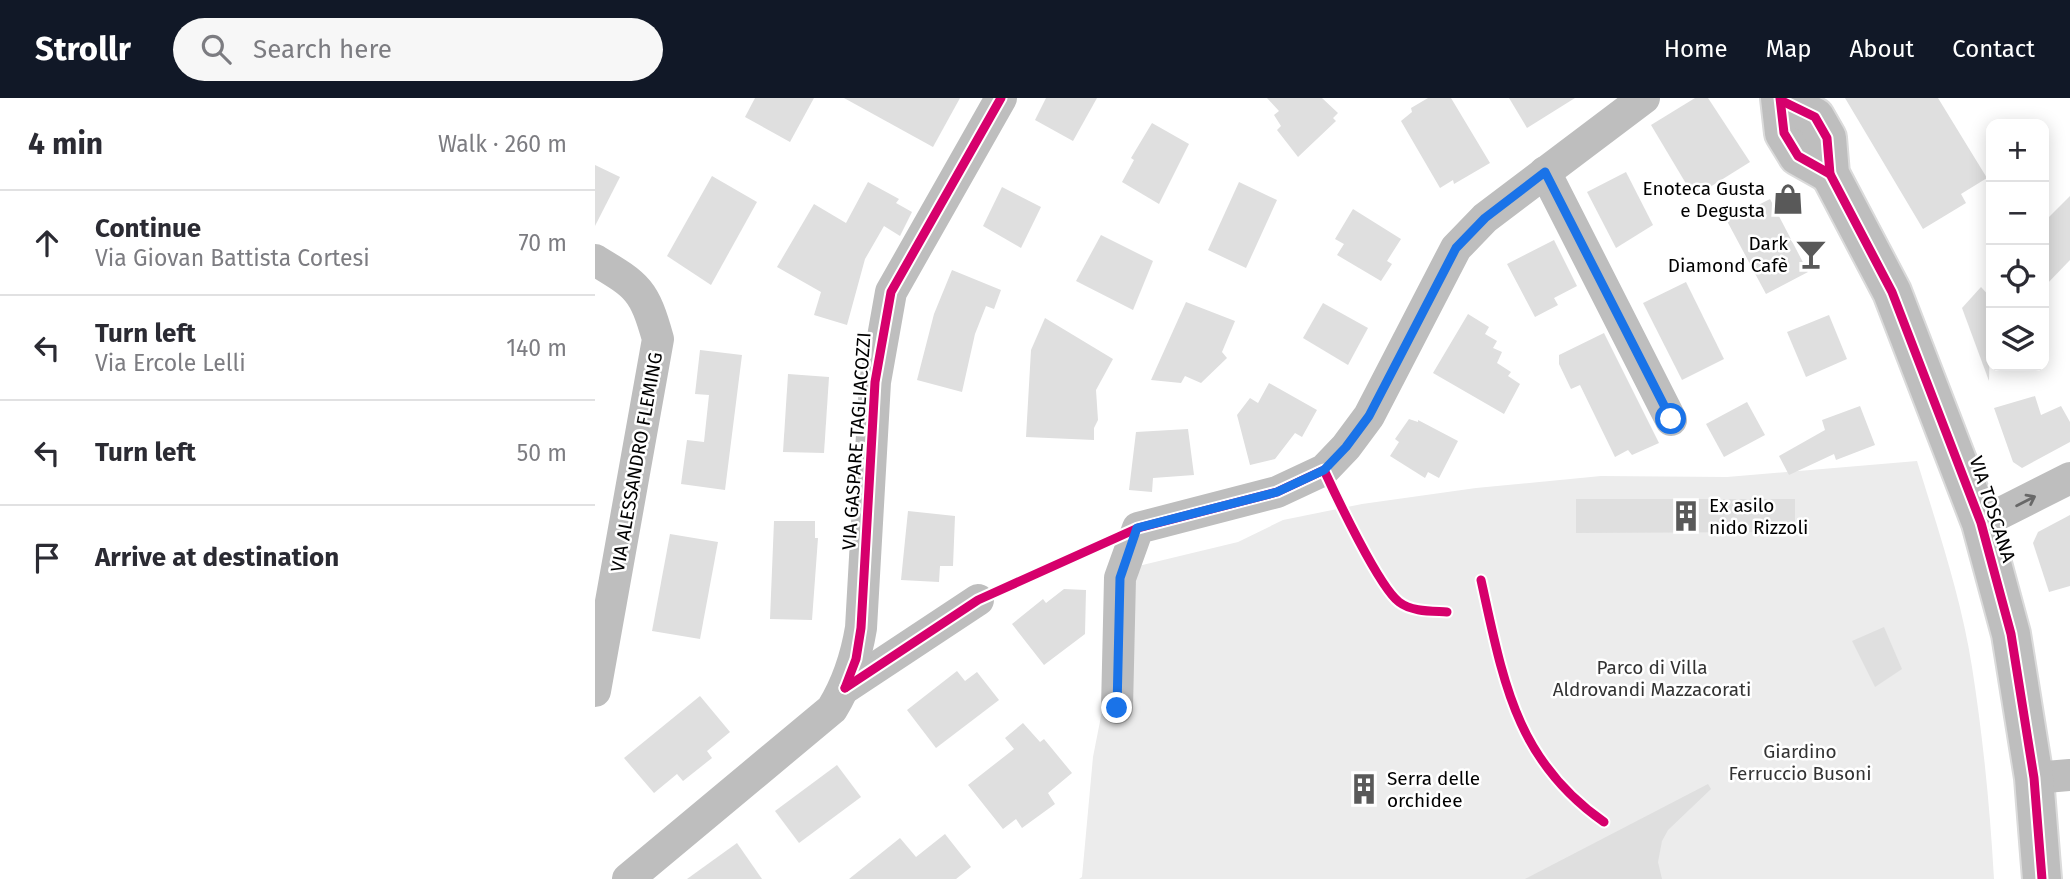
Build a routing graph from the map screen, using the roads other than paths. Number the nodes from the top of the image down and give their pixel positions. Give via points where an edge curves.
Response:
1 (1001, 98) edge
2 (1644, 98) edge
3 (1781, 100) edge
4 (1545, 172) junction
5 (595, 260) edge
6 (1671, 419) dead end
7 (2070, 478) edge
8 (1981, 523) junction
9 (978, 600) dead end
10 (845, 688) junction
11 (595, 691) edge
12 (1117, 708) dead end
13 (2052, 776) edge
14 (628, 879) edge
15 (2042, 879) edge

1 - 10 street, VIA GASPARE TAGLIACOZZI via 891,292 875,382 861,628
2 - 4 street
3 - 8 main road, VIA TOSCANA via 1815,117 1827,138 1830,174 1892,292
4 - 6 street
4 - 12 street via 1485,218 1456,248 1369,416 1324,470 1277,492 1137,528 1120,578
5 - 11 street, VIA ALESSANDRO FLEMING via 636,285 658,339
8 -> 7 street
8 - 13 main road, VIA TOSCANA
9 - 10 street
10 - 14 street, VIA GASPARE TAGLIACOZZI via 832,709
13 - 15 main road, VIA TOSCANA

